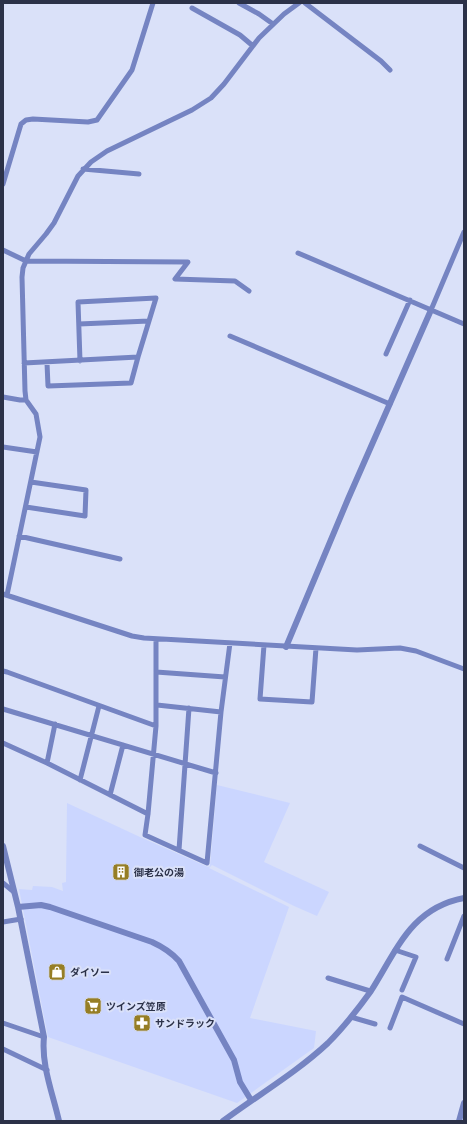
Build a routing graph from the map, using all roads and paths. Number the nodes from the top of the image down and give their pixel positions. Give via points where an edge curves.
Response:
1 (154, 3) edge
2 (239, 3) edge
3 (299, 3) edge
4 (304, 3) edge
5 (192, 8) dead end
6 (272, 24) junction
7 (253, 46) junction
8 (390, 70) dead end
9 (84, 169) junction
10 (138, 174) dead end
11 (3, 184) edge
12 (464, 232) edge
13 (3, 250) edge
14 (298, 252) dead end
15 (26, 261) junction
16 (249, 290) dead end
17 (410, 300) junction
18 (431, 310) junction
19 (149, 321) junction
20 (78, 324) junction
21 (464, 324) edge
22 (230, 336) dead end
23 (386, 354) dead end
24 (138, 357) junction
25 (80, 360) junction
26 (24, 363) junction
27 (47, 363) junction
28 (3, 397) edge
29 (26, 400) junction
30 (390, 404) junction
31 (3, 447) edge
32 (37, 452) junction
33 (31, 482) junction
34 (26, 507) junction
35 (19, 536) junction
36 (120, 560) dead end
37 (5, 594) edge
38 (156, 640) junction
39 (230, 644) junction
40 (264, 645) junction
41 (286, 647) junction
42 (316, 648) junction
43 (464, 669) edge
44 (3, 671) edge
45 (156, 672) junction
46 (225, 677) junction
47 (157, 705) junction
48 (99, 706) junction
49 (189, 708) junction
50 (3, 709) edge
51 (221, 712) junction
52 (55, 724) junction
53 (156, 726) junction
54 (90, 735) junction
55 (3, 743) edge
56 (123, 745) junction
57 (154, 755) junction
58 (47, 763) junction
59 (185, 764) junction
60 (216, 773) junction
61 (80, 780) junction
62 (110, 795) junction
63 (148, 814) junction
64 (3, 846) edge
65 (420, 846) dead end
66 (179, 850) junction
67 (464, 868) edge
68 (3, 883) edge
69 (14, 892) junction
70 (464, 898) edge
71 (18, 907) junction
72 (464, 916) edge
73 (21, 919) junction
74 (3, 922) edge
75 (395, 950) junction
76 (446, 959) dead end
77 (328, 978) dead end
78 (402, 990) dead end
79 (370, 991) junction
80 (351, 1017) junction
81 (3, 1023) edge
82 (375, 1024) dead end
83 (464, 1024) edge
84 (390, 1028) dead end
85 (44, 1037) junction
86 (3, 1049) edge
87 (47, 1070) junction
88 (251, 1100) junction
89 (464, 1103) edge
90 (59, 1121) edge
91 (223, 1121) edge
92 (459, 1121) edge

1 - 11 street via 132,70 97,120 26,120 21,124
2 - 6 street
3 - 6 street
4 - 8 street
5 - 7 street via 240,35
6 - 7 street
7 - 9 street via 211,98 192,110 107,151
9 - 10 street
9 - 15 street via 54,223
12 - 18 street
13 - 15 street
14 - 17 street
15 - 16 street via 188,262 175,279 234,281
15 - 26 street via 22,277
17 - 18 street
17 - 23 street
18 - 21 street
18 - 30 street
19 - 20 street
19 - 20 street via 156,298 78,302
19 - 24 street
20 - 25 street
22 - 30 street
24 - 25 street
24 - 27 street via 130,383 48,386
25 - 27 street
26 - 27 street
26 - 29 street
28 - 29 street
29 - 32 street via 38,421 40,437
30 - 41 street
31 - 32 street
32 - 33 street
33 - 34 street
33 - 34 street via 86,490 85,516
34 - 35 street
35 - 36 street
35 - 37 street
37 - 38 street via 132,636
38 - 39 street
38 - 45 street
39 - 40 street
39 - 46 street
40 - 41 street
40 - 42 street via 260,699 312,702
41 - 42 street
42 - 43 street via 400,648 416,651
44 - 48 street
45 - 46 street
45 - 47 street
46 - 51 street
47 - 49 street
47 - 53 street
48 - 53 street
48 - 54 street
49 - 51 street
49 - 59 street
50 - 52 street
51 - 60 street
52 - 54 street
52 - 58 street
53 - 57 street
54 - 56 street
54 - 61 street
55 - 58 street
56 - 57 street
56 - 62 street
57 - 59 street
57 - 63 street
58 - 61 street
59 - 60 street
59 - 66 street
60 - 66 street via 207,863
61 - 62 street
62 - 63 street
63 - 66 street via 145,835
64 - 69 street
65 - 67 street
68 - 69 street
69 - 71 street
70 - 75 street via 442,904 426,913 411,927
71 - 73 street
71 - 88 street via 50,907 152,942 169,951 179,961 234,1060 240,1082
72 - 76 street
73 - 74 street
73 - 85 street
75 - 78 street via 416,957
75 - 79 street
77 - 79 street
79 - 80 street
80 - 82 street
80 - 88 street via 320,1050
81 - 85 street
83 - 84 street via 402,997
85 - 87 street
86 - 87 street
87 - 90 street
88 - 91 street
89 - 92 street

